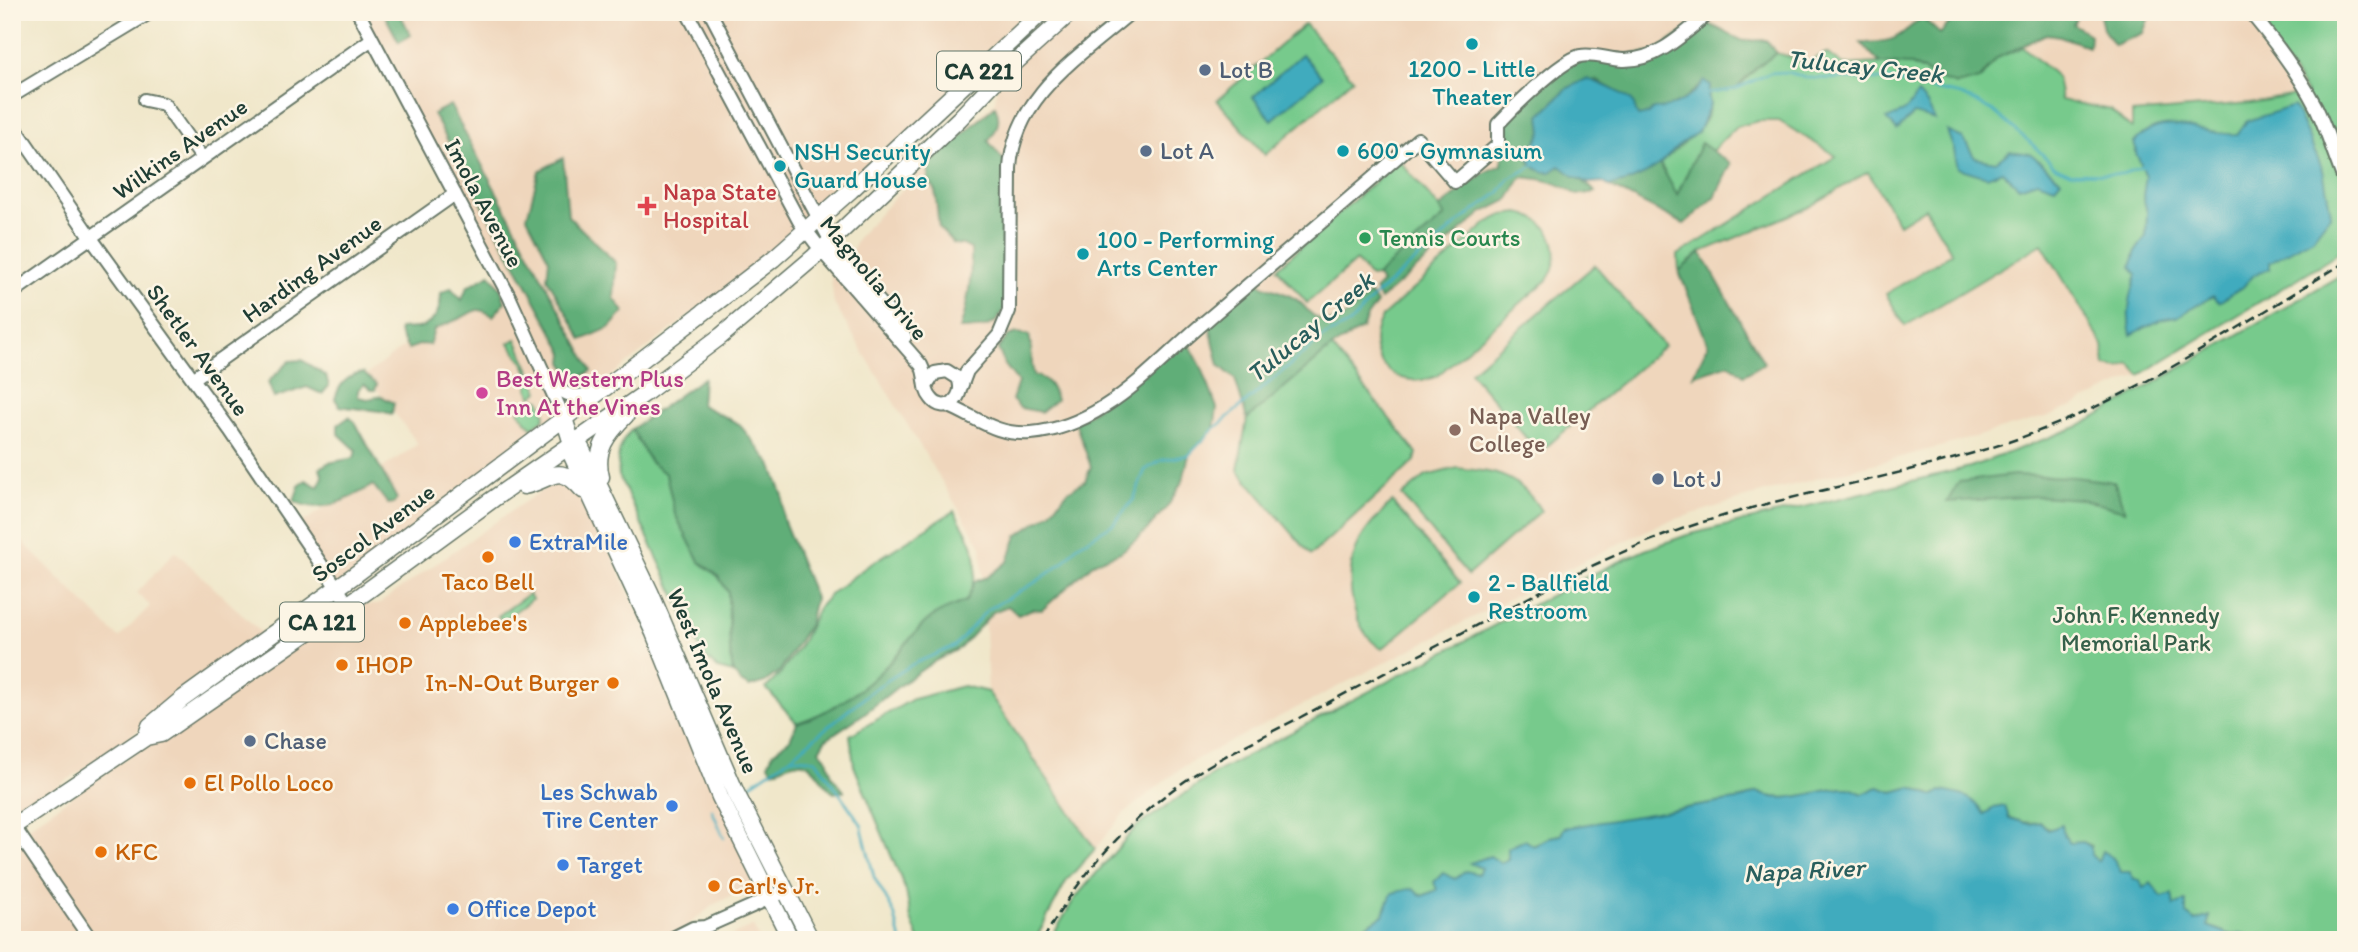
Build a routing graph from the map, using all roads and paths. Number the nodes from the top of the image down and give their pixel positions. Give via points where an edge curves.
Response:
1 (151, 12) edge
2 (358, 12) edge
3 (687, 12) edge
4 (710, 12) edge
5 (1042, 12) edge
6 (1071, 12) edge
7 (1131, 12) edge
8 (1710, 12) edge
9 (2250, 12) edge
10 (372, 39) junction
11 (12, 96) edge
12 (145, 100) dead end
13 (12, 123) edge
14 (202, 158) junction
15 (796, 175) junction
16 (779, 183) junction
17 (2346, 184) edge
18 (455, 194) junction
19 (812, 224) junction
20 (90, 237) junction
21 (826, 246) junction
22 (12, 293) edge
23 (979, 358) junction
24 (944, 371) junction
25 (544, 373) junction
26 (622, 375) junction
27 (193, 379) junction
28 (660, 382) junction
29 (927, 385) junction
30 (961, 390) junction
31 (947, 405) junction
32 (564, 418) junction
33 (986, 425) junction
34 (572, 444) junction
35 (511, 486) junction
36 (493, 499) joint
37 (596, 508) junction
38 (623, 535) junction
39 (337, 588) junction
40 (348, 604) junction
41 (683, 686) junction
42 (146, 737) junction
43 (13, 826) edge
44 (786, 891) junction
45 (770, 898) junction
46 (705, 927) junction
47 (91, 940) edge
48 (669, 940) edge
49 (693, 940) edge
50 (791, 940) edge
51 (811, 940) edge

1 - 11 street
2 - 10 street, Imola Avenue
3 - 16 street, Magnolia Drive
4 - 15 street, Magnolia Drive
5 - 19 main road, CA 221
6 - 21 main road, CA 221
7 - 23 street via 1042,91 1019,127 1010,169 1011,303 1003,328
8 - 33 street via 1674,43 1653,53 1631,60 1581,56 1560,68 1498,124 1498,145 1455,182 1418,139 1106,405 1075,422 1040,432 1012,433
9 - 17 street via 2308,93
10 - 14 street, Wilkins Avenue
10 - 18 street, Imola Avenue
12 - 14 street via 164,104
13 - 20 street, Shetler Avenue
14 - 20 street, Wilkins Avenue
15 - 16 street
15 - 19 street, Magnolia Drive
16 - 19 street, Magnolia Drive
18 - 25 street, Imola Avenue
18 - 27 street, Harding Avenue
19 - 21 street, Magnolia Drive
19 - 26 main road, CA 221
20 - 22 street, Wilkins Avenue
20 - 27 street, Shetler Avenue
21 - 24 street, Magnolia Drive via 887,310 924,360
21 - 28 main road, CA 221
21 - 29 street, Magnolia Drive via 921,365
23 - 24 street via 955,371
23 - 30 street via 967,371
24 - 29 street, Magnolia Drive via 930,377
24 - 30 street, Magnolia Drive via 958,378
25 - 26 street via 564,394 575,397
25 - 32 street, Imola Avenue
26 - 32 main road, CA 221
27 - 39 street, Shetler Avenue
28 - 34 main road, CA 221
28 - 38 main road via 615,426 600,450 603,482
29 - 31 street, Magnolia Drive via 932,400
30 - 31 street
30 - 33 street, Magnolia Drive via 968,409
31 - 33 street
32 - 34 main road, West Imola Avenue
32 - 39 main road, Soscol Avenue / CA 121
34 - 35 main road, Soscol Avenue / CA 221
34 - 37 main road, West Imola Avenue via 572,456
34 - 38 main road, West Imola Avenue via 580,448
35 - 36 main road, Soscol Avenue / CA 221
35 - 37 main road via 565,474
36 - 40 main road, Soscol Avenue / CA 121
37 - 41 main road, West Imola Avenue
38 - 41 main road, West Imola Avenue
39 - 40 street, Shetler Avenue
39 - 42 main road, Soscol Avenue / CA 121 via 181,700 150,726
40 - 42 main road, Soscol Avenue / CA 121 via 161,734
41 - 44 main road, West Imola Avenue
41 - 45 main road, West Imola Avenue via 720,797
42 - 43 main road, Soscol Avenue / CA 121
43 - 47 street
44 - 45 street
44 - 51 main road, West Imola Avenue
45 - 46 street
45 - 50 main road, West Imola Avenue
46 - 48 street
46 - 49 street

